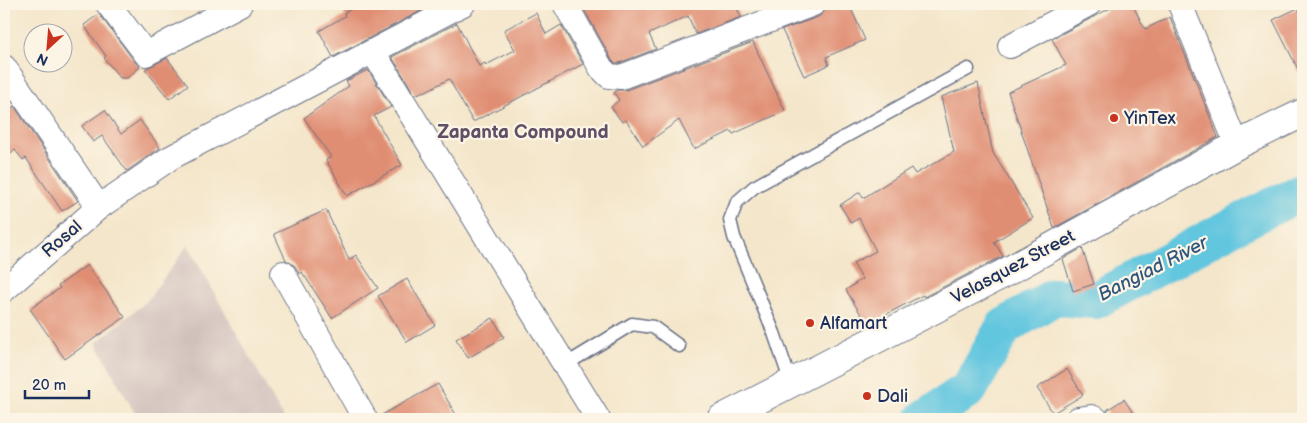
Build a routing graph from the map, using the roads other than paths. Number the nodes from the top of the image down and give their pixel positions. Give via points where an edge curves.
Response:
1 (108, 4) edge
2 (240, 4) edge
3 (464, 4) edge
4 (565, 4) edge
5 (813, 4) edge
6 (1089, 4) edge
7 (1180, 4) edge
8 (1010, 46) dead end
9 (373, 52) junction
10 (968, 69) dead end
11 (7, 80) edge
12 (1303, 113) edge
13 (1238, 146) junction
14 (99, 207) junction
15 (283, 273) dead end
16 (4, 290) edge
17 (679, 346) dead end
18 (565, 365) junction
19 (791, 383) junction
20 (365, 419) edge
21 (598, 419) edge
22 (721, 419) edge
23 (1078, 419) edge
24 (1096, 419) edge

1 - 2 street via 146,54
3 - 9 street, Rosal
4 - 5 street via 601,68 609,76 621,77
6 - 8 street
7 - 13 street
9 - 14 street, Rosal via 170,158
9 - 18 street
10 - 19 lane via 754,186 737,202 730,220 734,237
11 - 14 street
12 - 13 main road, Velasquez Street
13 - 19 main road, Velasquez Street via 999,276
14 - 16 street, Rosal
15 - 20 street
17 - 18 lane via 653,327 632,324
18 - 21 street
19 - 22 main road, Velasquez Street
23 - 24 street

